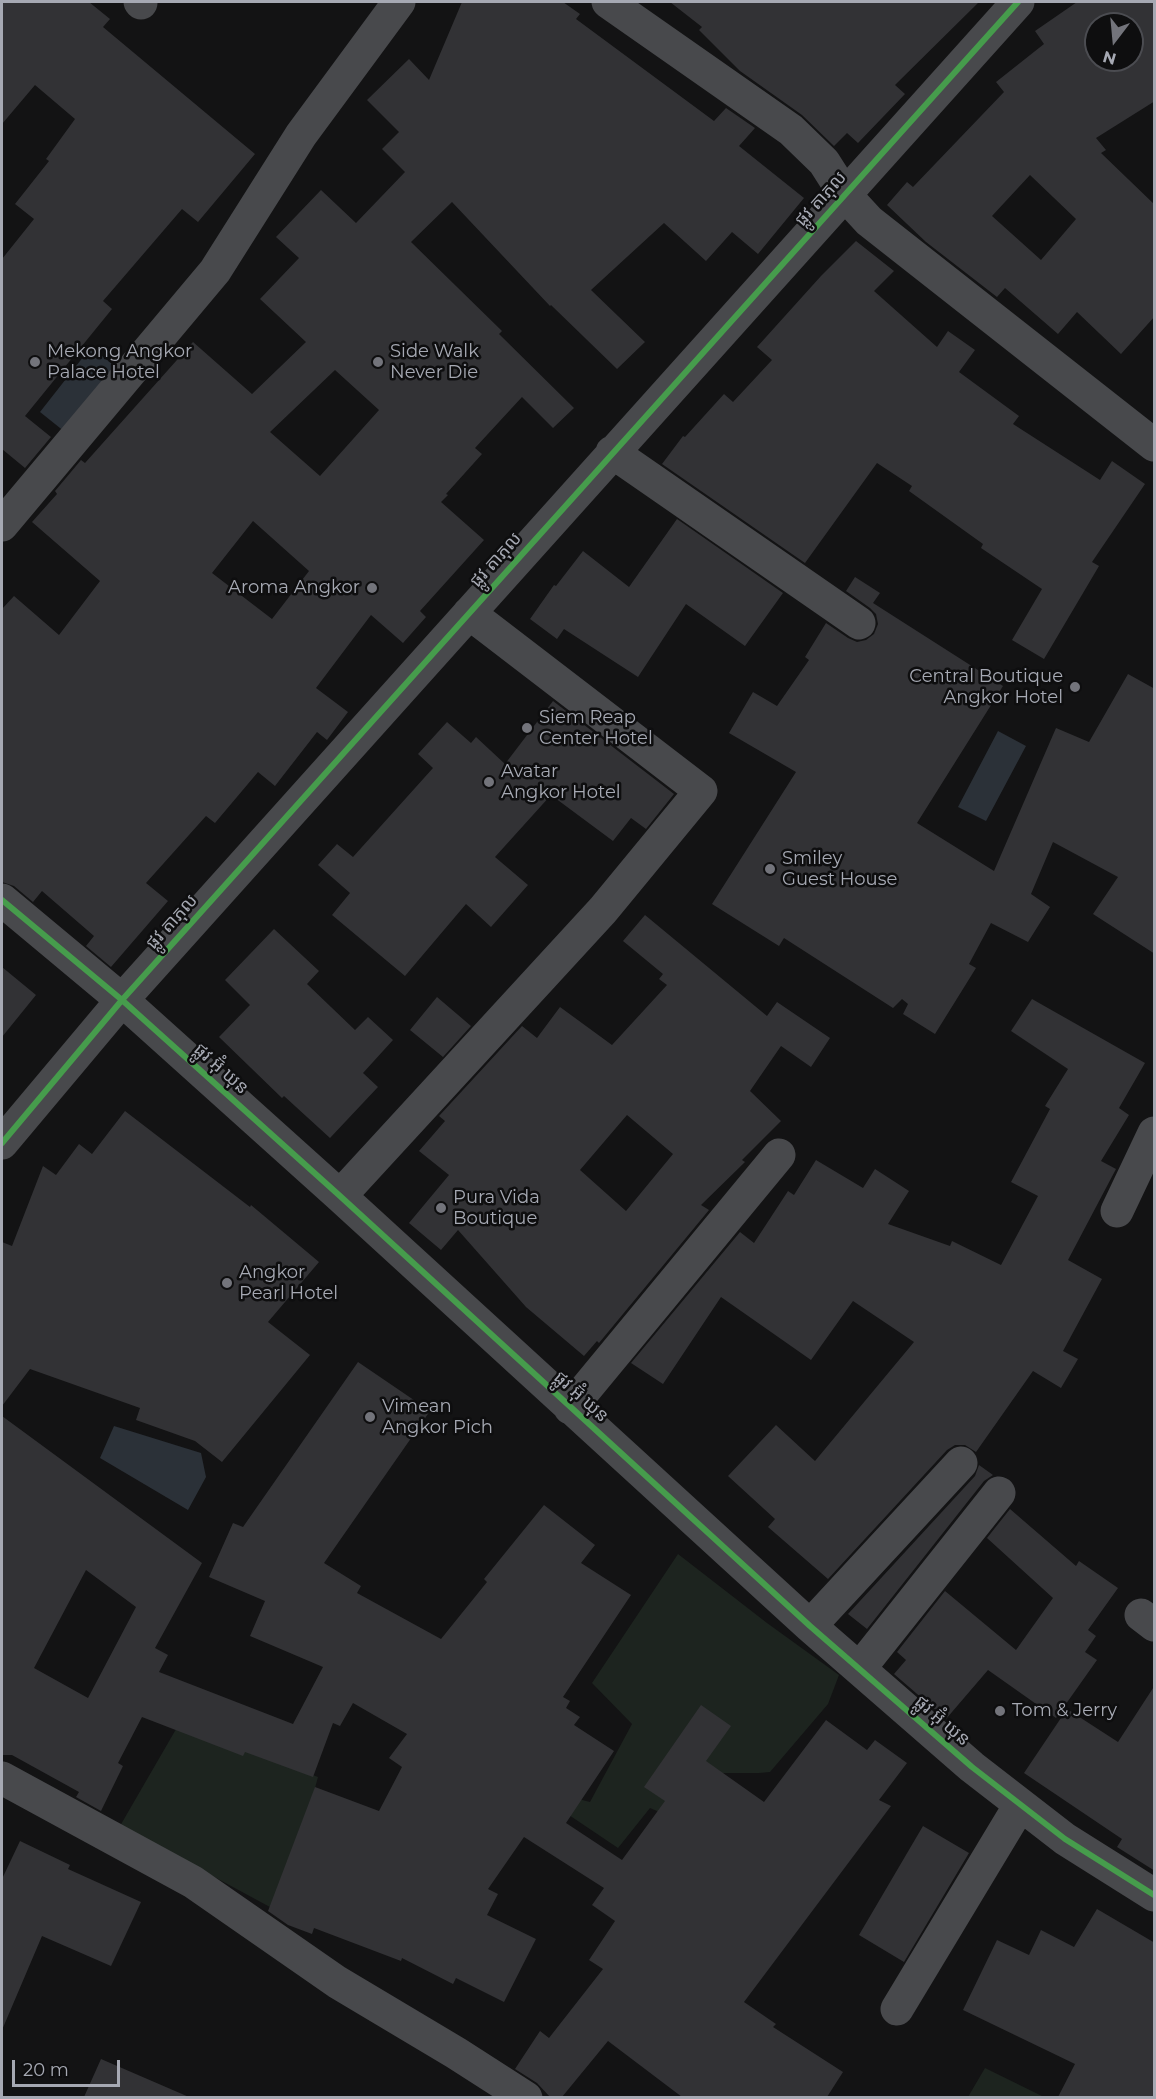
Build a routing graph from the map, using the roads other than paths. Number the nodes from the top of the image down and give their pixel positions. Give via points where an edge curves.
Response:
1 (399, 2) edge
2 (608, 2) edge
3 (1018, 2) edge
4 (845, 195) junction
5 (1155, 445) edge
6 (612, 452) junction
7 (2, 525) edge
8 (469, 613) junction
9 (859, 623) dead end
10 (2, 900) edge
11 (122, 1000) junction
12 (1155, 1133) edge
13 (2, 1143) edge
14 (779, 1155) dead end
15 (339, 1196) junction
16 (1117, 1211) dead end
17 (570, 1408) junction
18 (961, 1463) dead end
19 (999, 1493) dead end
20 (810, 1626) junction
21 (860, 1668) junction
22 (2, 1778) edge
23 (1020, 1805) junction
24 (1155, 1895) edge
25 (897, 2009) dead end
26 (526, 2097) edge

1 - 7 street via 301,135 214,271
2 - 4 street via 792,130 824,162
3 - 4 street, ផ្លូវ តាភុល
4 - 5 street via 869,221
4 - 6 street, ផ្លូវ តាភុល
6 - 8 street, ផ្លូវ តាភុល
6 - 9 street
8 - 11 street, ផ្លូវ តាភុល
8 - 15 street via 701,791 603,910
10 - 11 street, ផ្លូវ អ៊ុំ ឃុន
11 - 13 street, ផ្លូវ តាភុល
11 - 15 street, ផ្លូវ អ៊ុំ ឃុន
12 - 16 street
14 - 17 street
15 - 17 street, ផ្លូវ អ៊ុំ ឃុន
17 - 20 street, ផ្លូវ អ៊ុំ ឃុន
18 - 20 street
19 - 21 street
20 - 21 street, ផ្លូវ អ៊ុំ ឃុន
21 - 23 street, ផ្លូវ អ៊ុំ ឃុន
22 - 26 street via 193,1882 337,1982
23 - 24 street, ផ្លូវ អ៊ុំ ឃុន via 1065,1839
23 - 25 street

